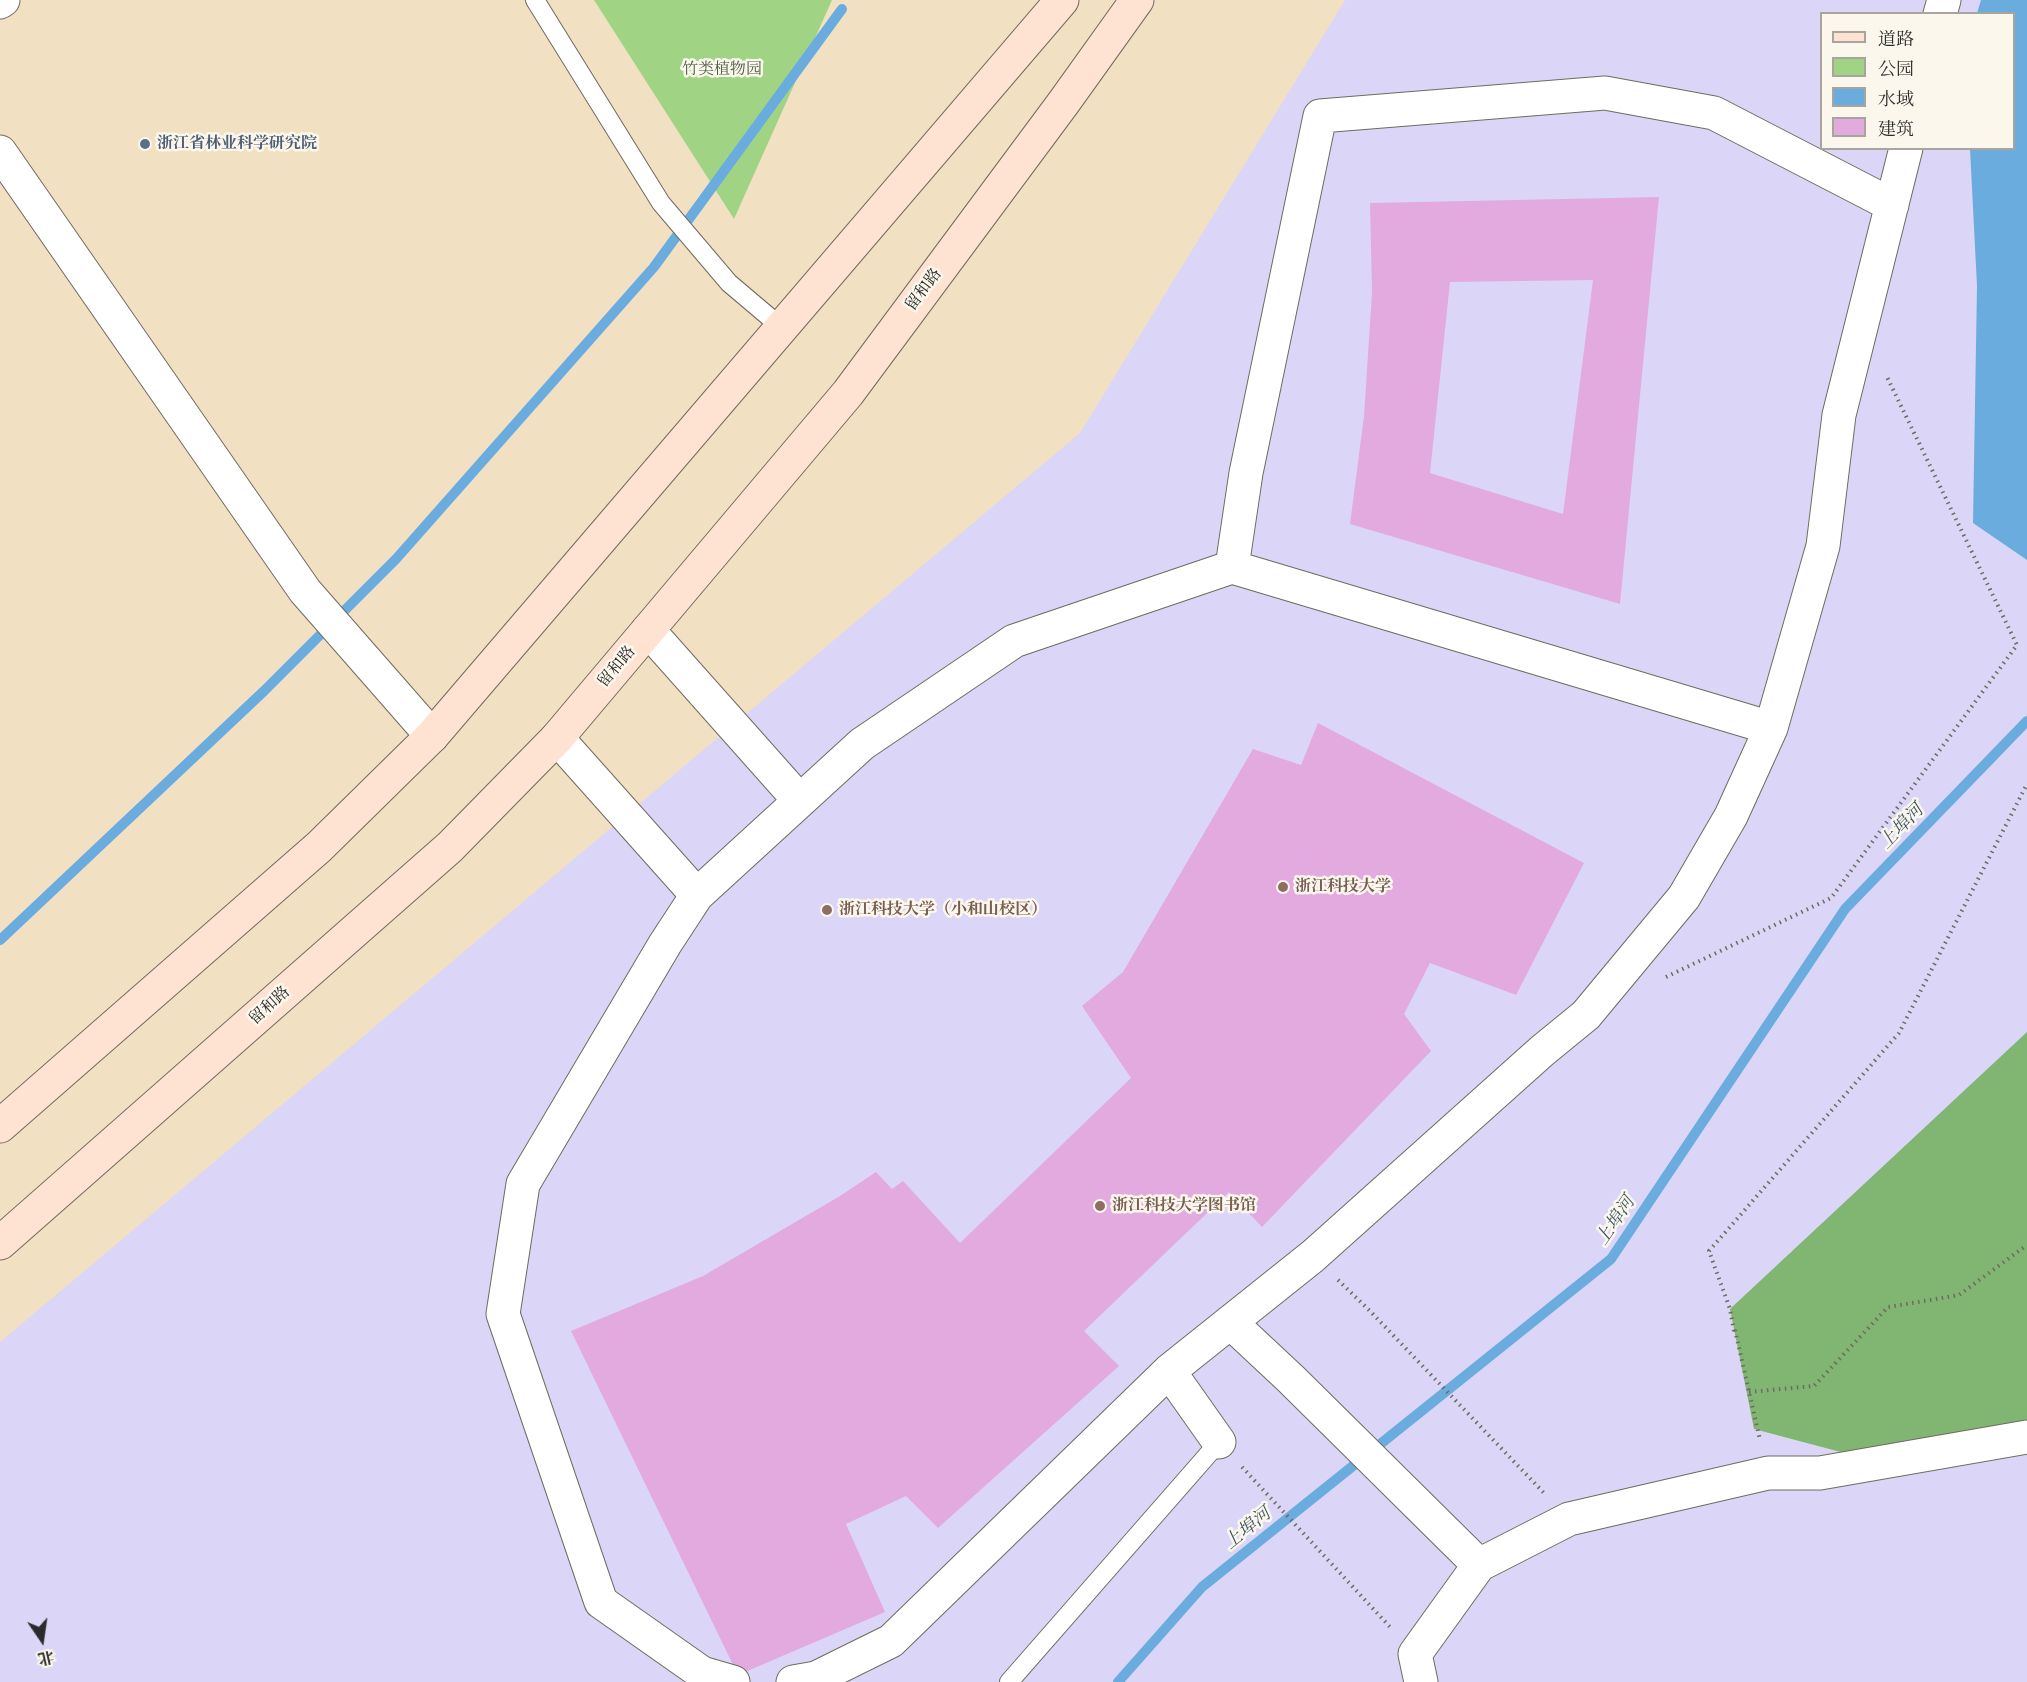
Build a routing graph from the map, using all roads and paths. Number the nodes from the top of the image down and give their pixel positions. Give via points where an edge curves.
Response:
1 (535, 0) edge
2 (1062, 0) edge
3 (1137, 0) edge
4 (1906, 150) edge
5 (0, 152) edge
6 (1892, 205) junction
7 (781, 327) junction
8 (1884, 371) dead end
9 (1232, 567) junction
10 (648, 630) junction
11 (1771, 728) junction
12 (432, 736) junction
13 (557, 738) junction
14 (2027, 784) edge
15 (800, 801) junction
16 (697, 895) junction
17 (1660, 979) dead end
18 (0, 1126) edge
19 (0, 1244) edge
20 (2027, 1245) edge
21 (1313, 1256) junction
22 (1730, 1309) junction
23 (1230, 1322) junction
24 (1734, 1330) dead end
25 (1169, 1371) junction
26 (1749, 1392) junction
27 (2027, 1437) edge
28 (1219, 1442) junction
29 (1768, 1473) junction
30 (1569, 1519) junction
31 (1479, 1565) junction
32 (1418, 1668) edge
33 (734, 1682) edge
34 (793, 1682) edge
35 (1008, 1682) edge

1 - 7 lane via 661,203 729,283
2 - 7 main road
3 - 10 main road, 留和路 via 848,393
4 - 6 street
5 - 12 street via 305,591
6 - 9 street via 1714,113 1605,93 1320,116 1246,473
6 - 11 street via 1839,415 1823,546
7 - 12 main road
8 - 17 path via 2017,645 1831,898
9 - 11 street
9 - 15 street via 1014,641 862,744
10 - 13 main road, 留和路
10 - 15 street
11 - 21 street via 1731,816 1684,897 1586,1015
12 - 18 main road via 319,847
13 - 16 street
13 - 19 main road, 留和路 via 450,847
14 - 22 path via 1899,1033 1709,1251
15 - 16 street
16 - 33 street via 523,1184 503,1314 601,1602 702,1673
20 - 26 path via 1959,1294 1888,1307 1814,1386
21 - 23 street
21 - 30 path
22 - 24 path
22 - 26 path
23 - 25 street
23 - 31 street
25 - 28 street
25 - 34 street via 891,1641 816,1678
26 - 29 path
27 - 29 street via 1820,1473
28 - 32 path
28 - 35 lane
29 - 30 street
30 - 31 street
31 - 32 street

